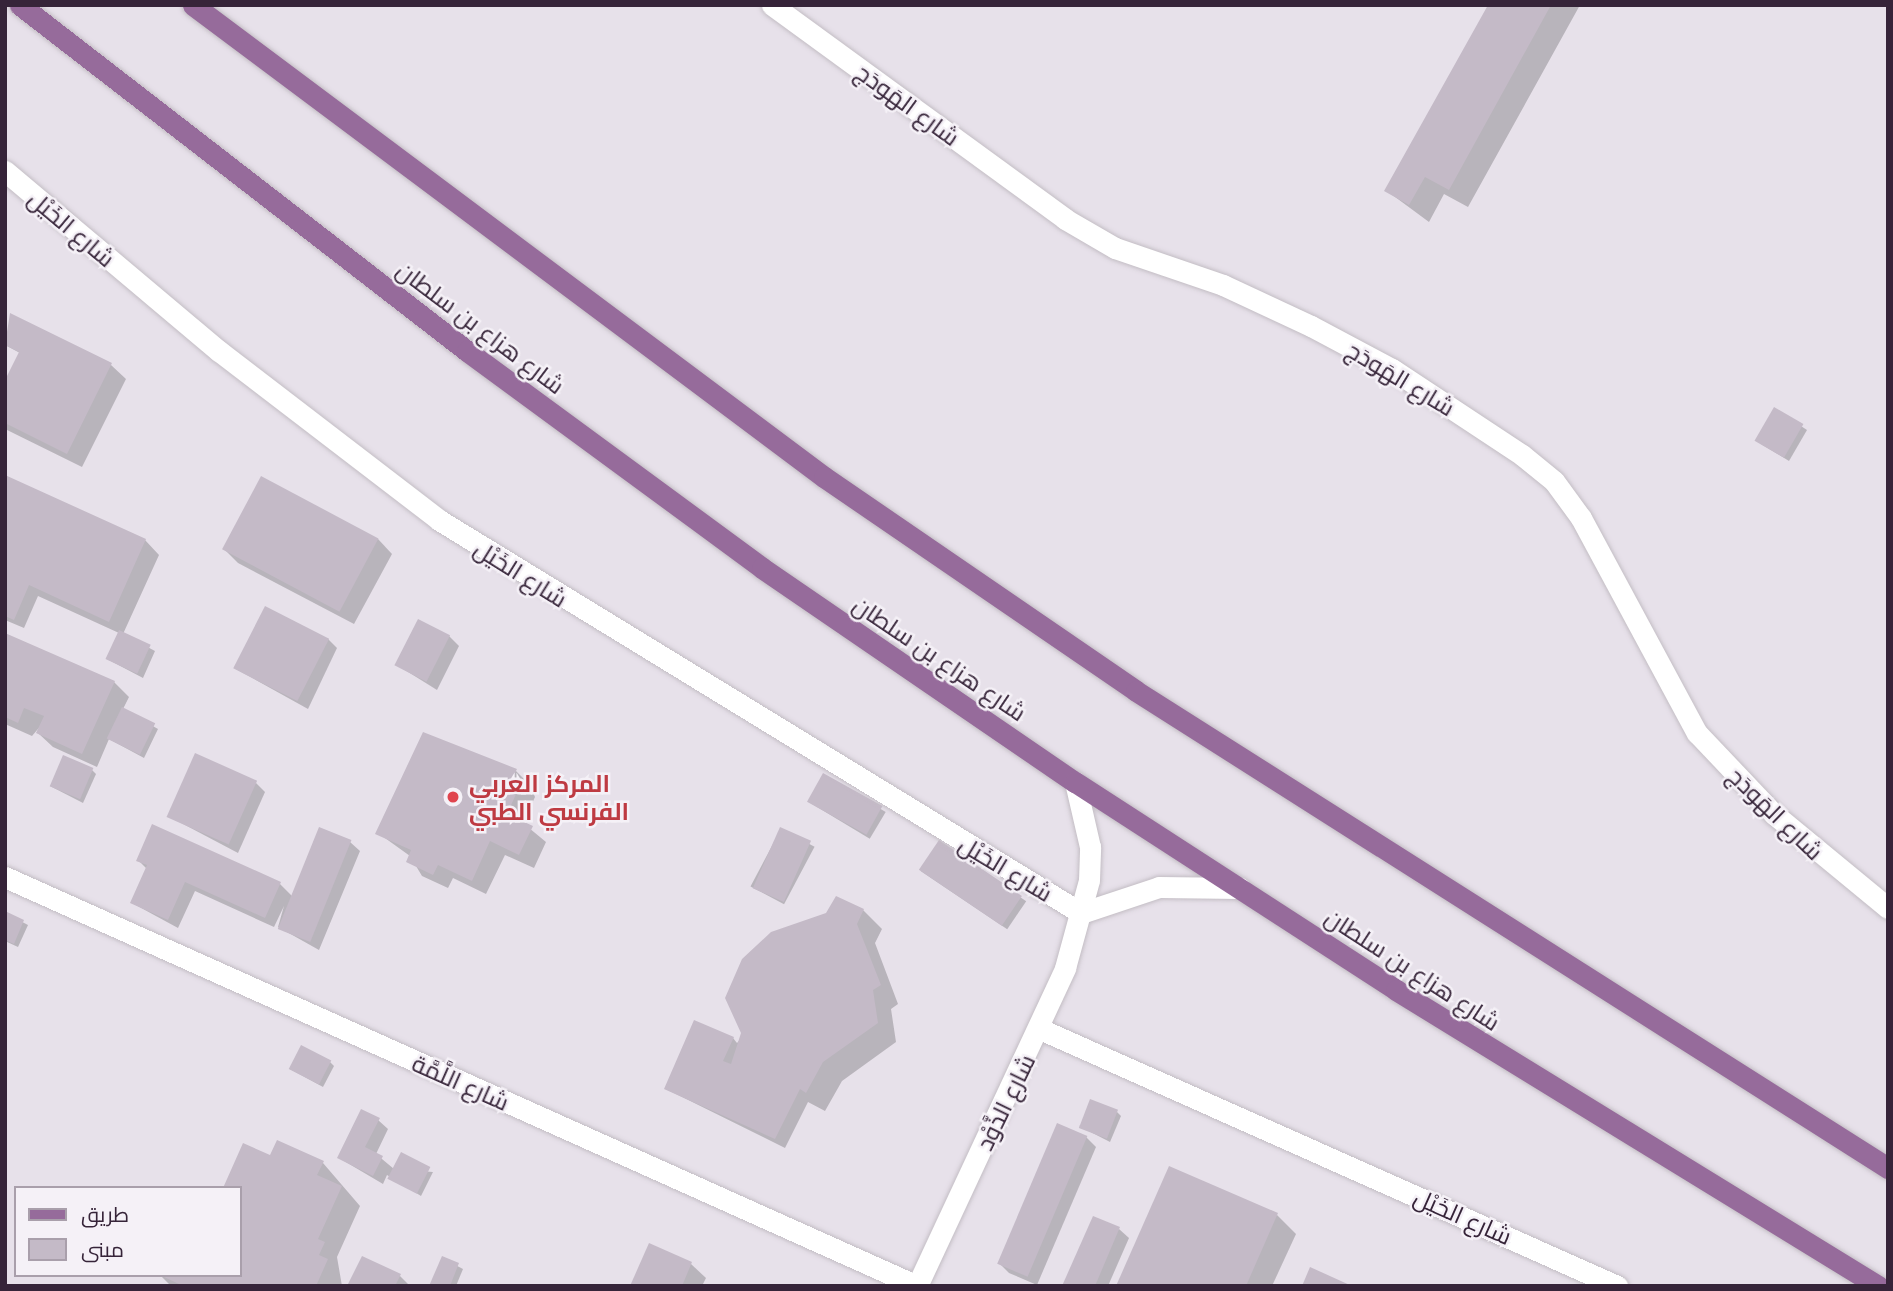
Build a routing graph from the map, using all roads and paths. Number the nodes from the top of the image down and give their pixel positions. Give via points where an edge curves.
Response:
1 (20, 5) edge
2 (193, 5) edge
3 (772, 5) edge
4 (5, 171) edge
5 (1075, 782) junction
6 (5, 877) edge
7 (1240, 888) junction
8 (1888, 908) edge
9 (1081, 913) junction
10 (1040, 1029) junction
11 (1888, 1168) edge
12 (917, 1286) edge
13 (1617, 1286) edge
14 (1878, 1286) edge

1 - 5 main road, شارع هزاع بن سلطان via 761,568
2 - 11 main road via 835,485 1148,698
3 - 8 street, شارع الهَودَج via 1065,219 1115,248 1223,285 1311,326 1392,369 1522,455 1554,481 1581,518 1697,733 1774,814
4 - 9 street, شارع الخَيْل via 219,351 439,520
5 - 7 main road, شارع هزاع بن سلطان
5 - 9 street, شارع الذَّوْد via 1090,847
6 - 12 street, شارع اللَّمَّة
7 - 9 street via 1159,887
7 - 14 main road, شارع هزاع بن سلطان via 1639,1143
9 - 10 street, شارع الذَّوْد
10 - 12 street, شارع الذَّوْد
10 - 13 street, شارع الخَيْل

